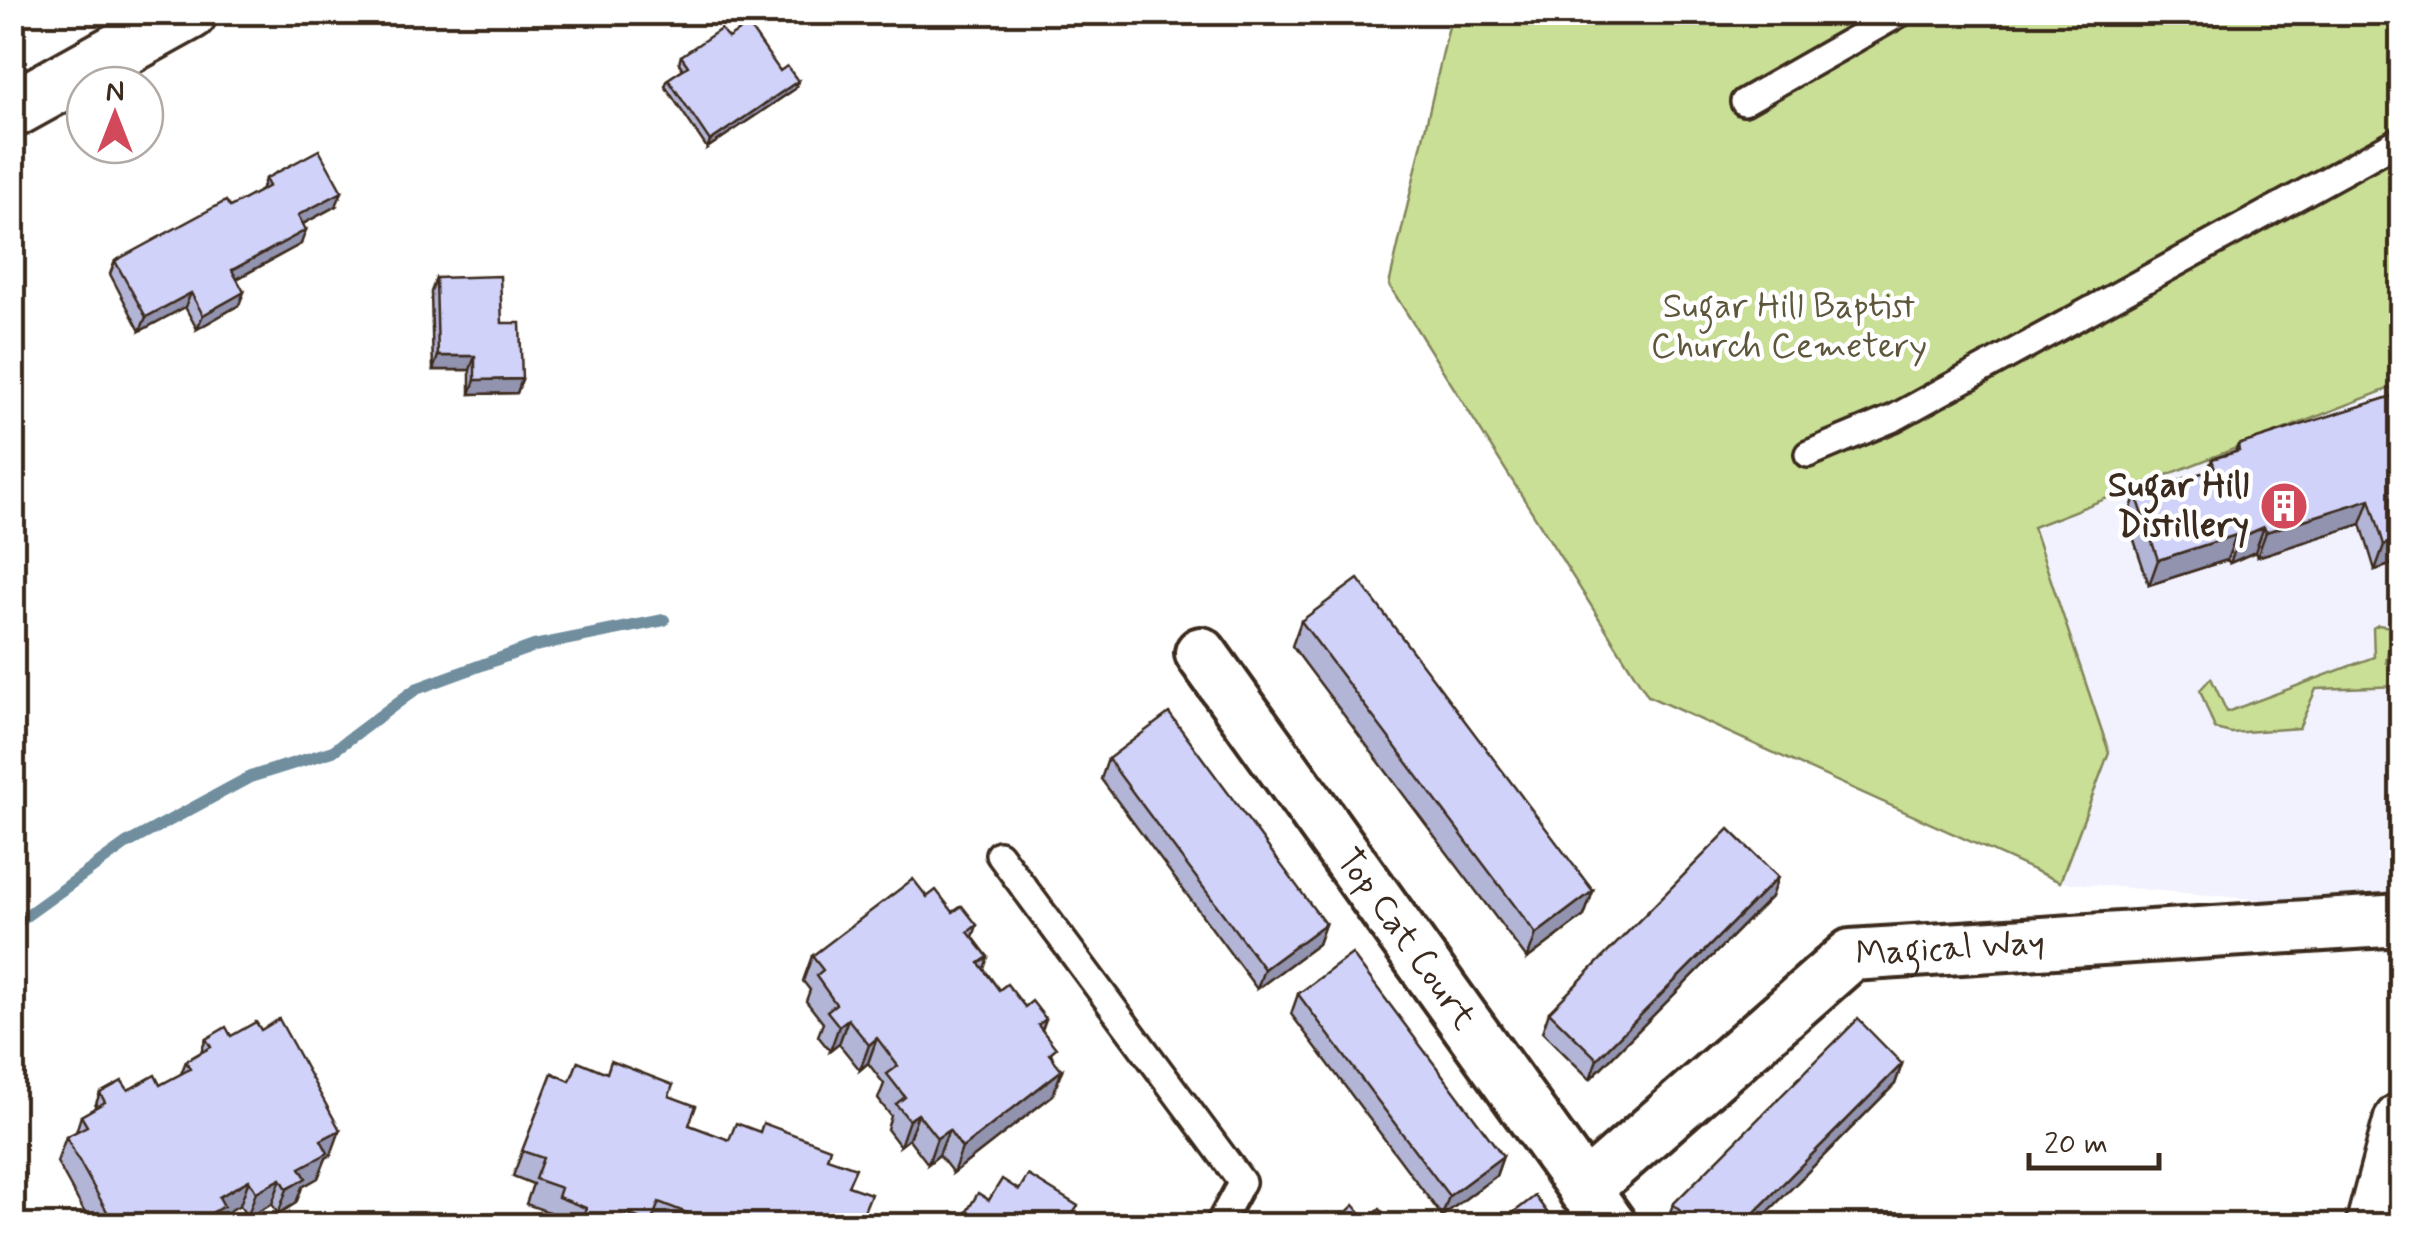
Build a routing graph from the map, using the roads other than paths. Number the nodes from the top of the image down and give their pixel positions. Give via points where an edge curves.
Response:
1 (189, 12) edge
2 (1902, 12) edge
3 (1744, 102) dead end
4 (12, 110) edge
5 (2402, 139) edge
6 (1808, 454) dead end
7 (1201, 654) dead end
8 (999, 854) dead end
9 (2402, 920) edge
10 (2402, 1121) edge
11 (1598, 1208) edge
12 (1218, 1226) edge
13 (2374, 1226) edge

1 - 4 street
2 - 3 lane
5 - 6 lane via 1894,418
7 - 11 street, Top Cat Court
8 - 12 lane via 1242,1182
9 - 11 street, Magical Way via 1852,955
10 - 13 street

